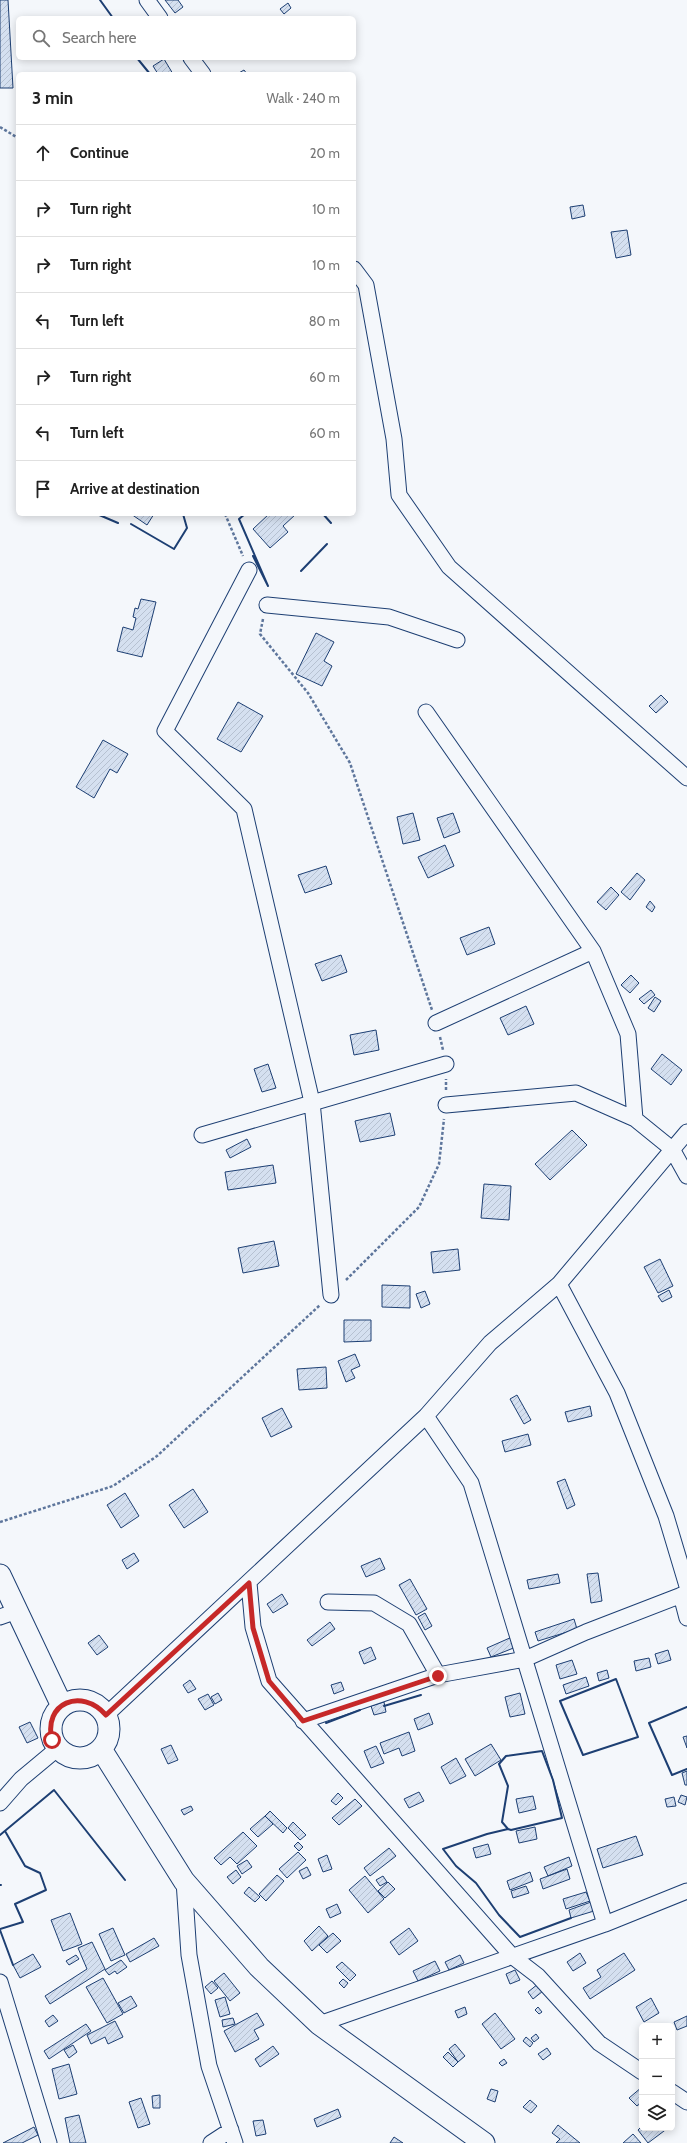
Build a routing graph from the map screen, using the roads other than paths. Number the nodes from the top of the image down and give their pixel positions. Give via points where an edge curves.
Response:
1 (147, 0) edge
2 (159, 16) edge
3 (192, 60) edge
4 (201, 72) edge
5 (356, 272) edge
6 (249, 570) dead end
7 (266, 604) dead end
8 (457, 640) dead end
9 (426, 712) dead end
10 (687, 778) edge
11 (593, 951) junction
12 (436, 1023) dead end
13 (446, 1064) dead end
14 (312, 1102) junction
15 (446, 1105) dead end
16 (634, 1120) junction
17 (687, 1132) edge
18 (202, 1135) dead end
19 (672, 1149) junction
20 (687, 1176) edge
21 (559, 1284) junction
22 (331, 1295) dead end
23 (426, 1416) junction
24 (0, 1575) edge
25 (249, 1583) junction
26 (685, 1592) edge
27 (328, 1602) dead end
28 (9, 1614) edge
29 (687, 1618) edge
30 (525, 1658) junction
31 (438, 1676) junction
32 (62, 1706) junction
33 (106, 1715) junction
34 (303, 1721) junction
35 (58, 1749) junction
36 (102, 1749) junction
37 (0, 1803) edge
38 (184, 1881) junction
39 (687, 1891) edge
40 (605, 1924) junction
41 (512, 1956) junction
42 (0, 1982) edge
43 (319, 2024) junction
44 (639, 2070) edge
45 (675, 2094) edge
46 (687, 2102) edge
47 (233, 2137) edge
48 (49, 2143) edge
49 (211, 2143) edge
50 (484, 2143) edge

1 - 2 street
3 - 4 street
5 - 10 street via 366,285 394,439 399,495 449,567
6 - 14 street via 165,731 244,809
7 - 8 street via 389,617
9 - 11 street
11 - 12 street
11 - 16 street via 628,1034
13 - 14 street
14 - 18 street
14 - 22 street
15 - 16 street via 576,1093
16 - 19 street
17 - 19 street
19 - 20 street
19 - 21 street
21 - 23 street via 490,1343
21 - 26 street via 617,1393 666,1516
23 - 25 street
23 - 30 street via 471,1483
24 - 28 main road
25 - 33 street
25 - 34 street via 253,1628 269,1681
26 - 29 street
26 - 30 street
27 - 31 street via 374,1604 409,1624
28 - 32 main road
30 - 31 street
30 - 40 street
31 - 34 street
32 - 33 main road via 74,1700 86,1701 98,1706
32 - 35 main road via 51,1721 50,1731
33 - 36 main road via 109,1737
34 - 41 street
35 - 36 main road via 65,1755 80,1759 88,1758
35 - 37 street via 21,1779
36 - 38 main road
38 - 43 main road via 259,1967
38 - 47 street via 189,1955 208,2058
39 - 40 street
40 - 41 street
41 - 43 street
41 - 44 street via 538,1976 599,2044
42 - 48 street
43 - 50 main road
45 - 46 street
47 - 49 street

